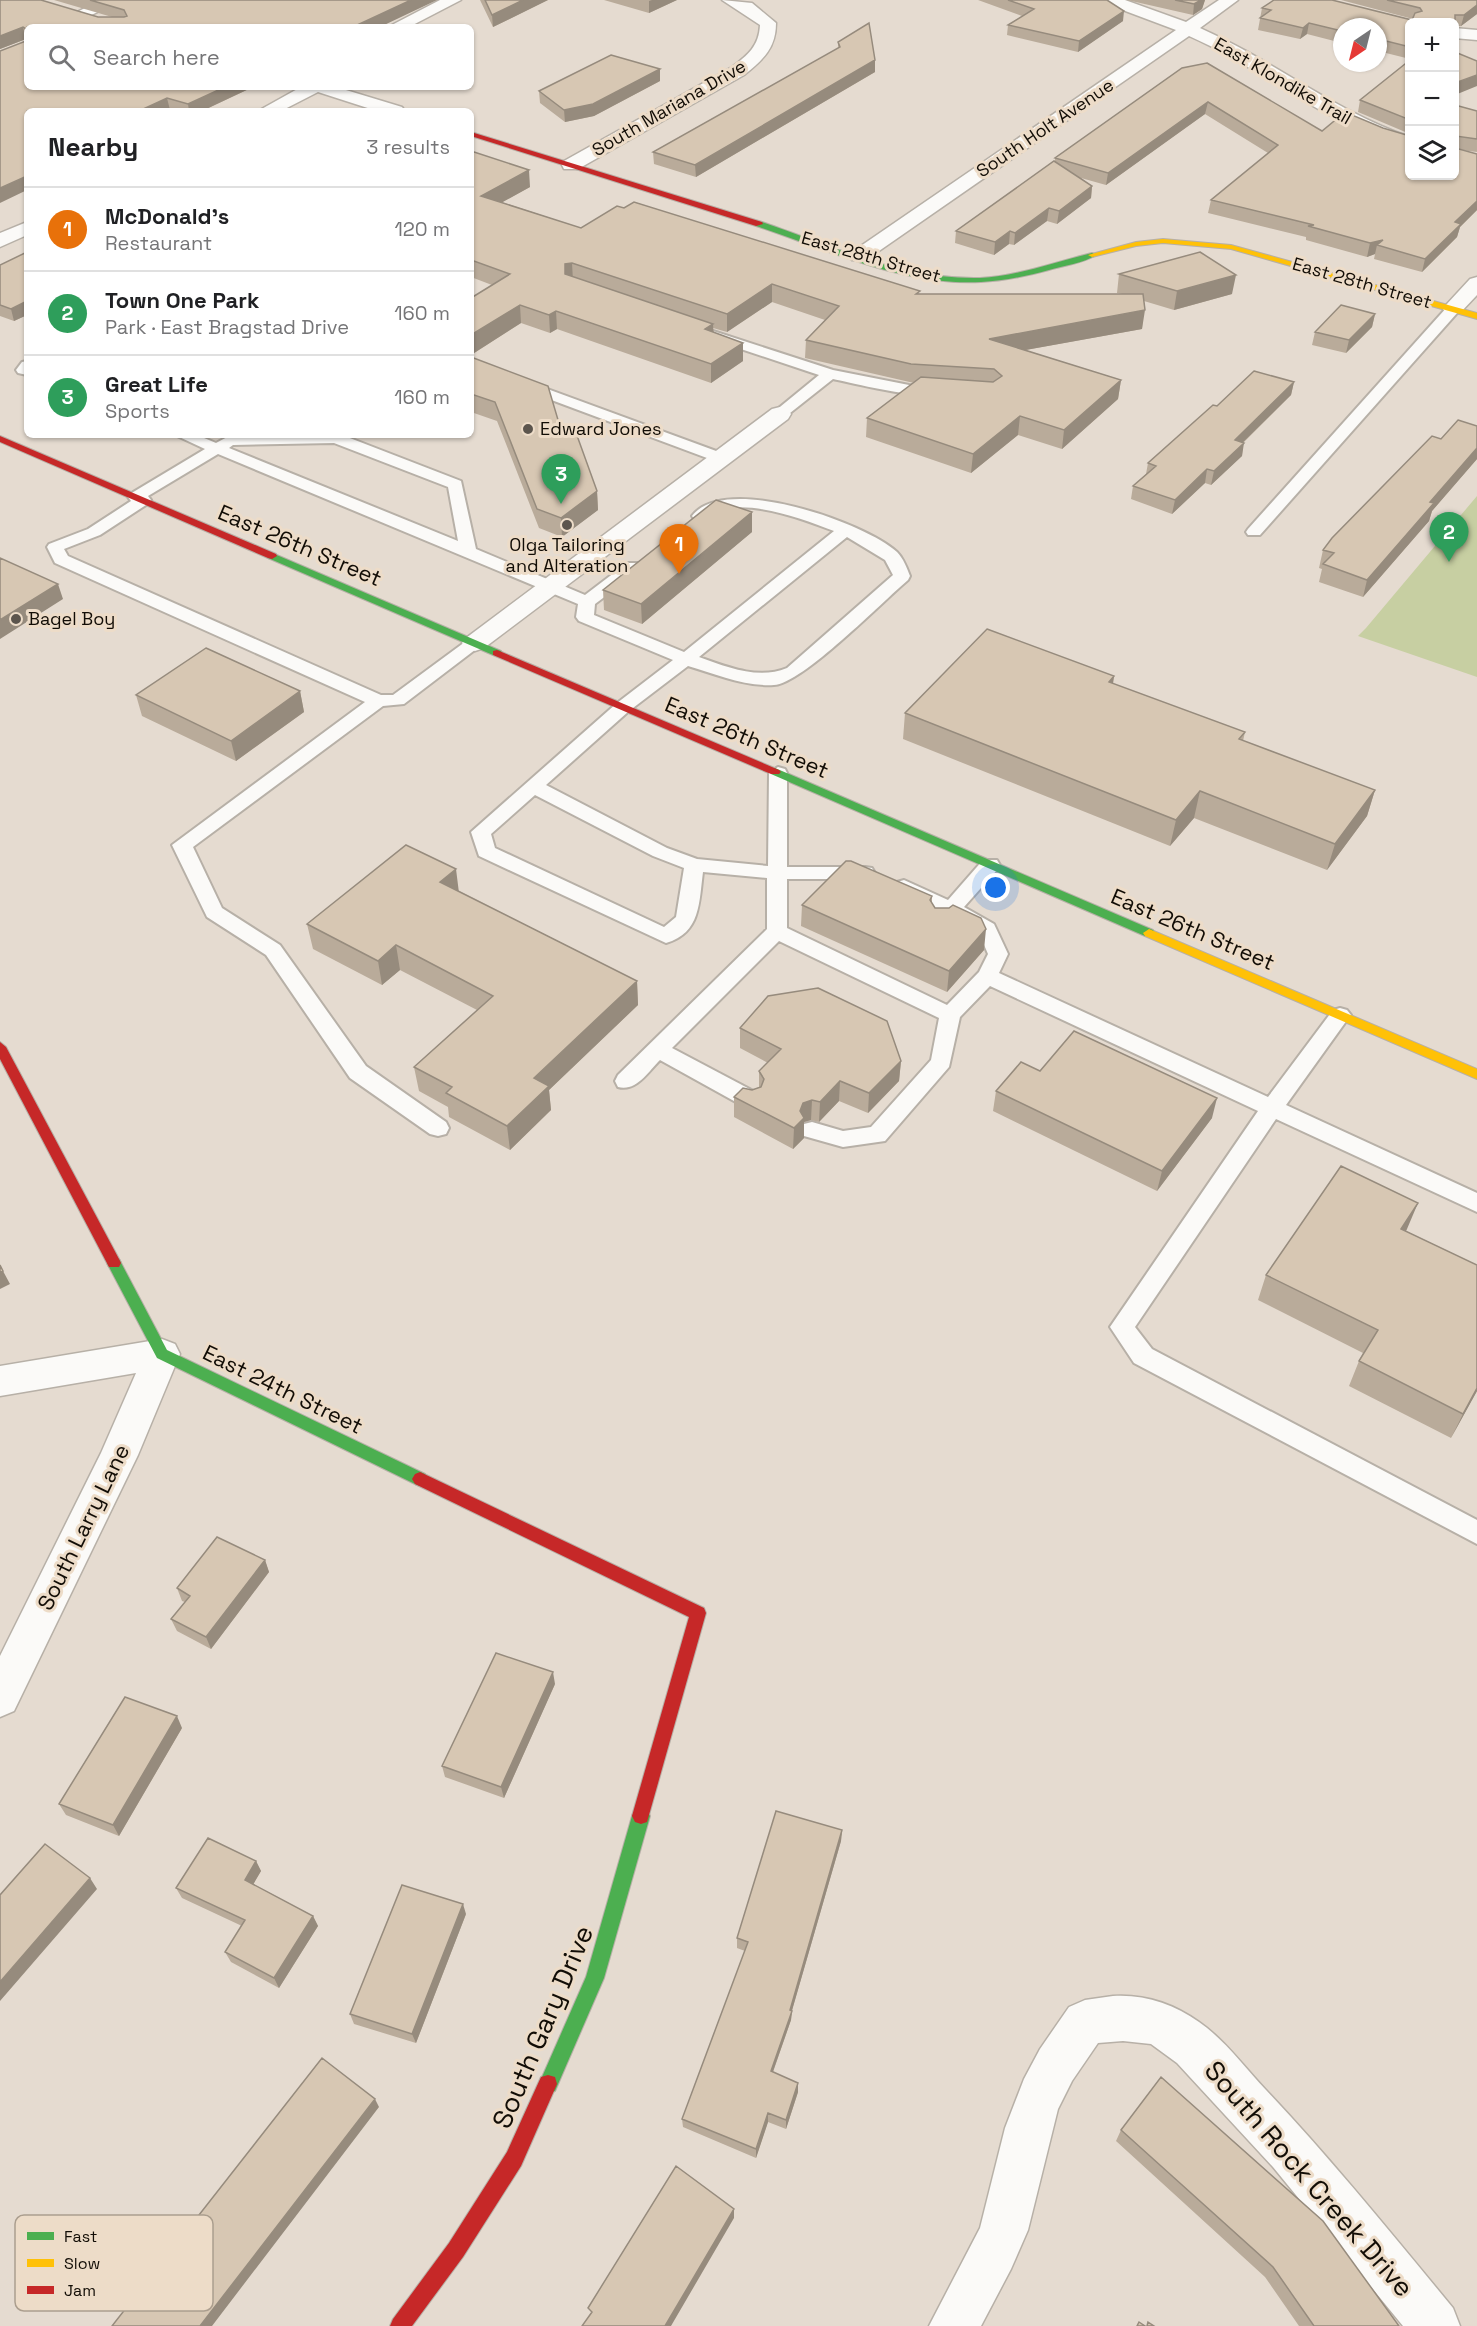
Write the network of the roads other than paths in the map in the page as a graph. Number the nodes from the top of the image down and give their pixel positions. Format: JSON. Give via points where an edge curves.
{"nodes":[{"id":1,"x":115,"y":0,"type":"edge"},
{"id":2,"x":453,"y":0,"type":"edge"},
{"id":3,"x":730,"y":0,"type":"edge"},
{"id":4,"x":1110,"y":0,"type":"edge"},
{"id":5,"x":1230,"y":0,"type":"edge"},
{"id":6,"x":59,"y":9,"type":"edge"},
{"id":7,"x":87,"y":21,"type":"edge"},
{"id":8,"x":402,"y":24,"type":"edge"},
{"id":9,"x":1191,"y":28,"type":"junction"},
{"id":10,"x":1459,"y":33,"type":"edge"},
{"id":11,"x":1477,"y":35,"type":"edge"},
{"id":12,"x":311,"y":90,"type":"edge"},
{"id":13,"x":327,"y":90,"type":"edge"},
{"id":14,"x":273,"y":108,"type":"edge"},
{"id":15,"x":386,"y":108,"type":"edge"},
{"id":16,"x":474,"y":135,"type":"edge"},
{"id":17,"x":1405,"y":141,"type":"edge"},
{"id":18,"x":571,"y":165,"type":"junction"},
{"id":19,"x":24,"y":229,"type":"edge"},
{"id":20,"x":0,"y":241,"type":"edge"},
{"id":21,"x":860,"y":256,"type":"junction"},
{"id":22,"x":1477,"y":283,"type":"edge"},
{"id":23,"x":1453,"y":309,"type":"junction"},
{"id":24,"x":1477,"y":316,"type":"edge"},
{"id":25,"x":699,"y":330,"type":"edge"},
{"id":26,"x":474,"y":366,"type":"edge"},
{"id":27,"x":830,"y":374,"type":"junction"},
{"id":28,"x":956,"y":392,"type":"edge"},
{"id":29,"x":780,"y":414,"type":"joint"},
{"id":30,"x":191,"y":438,"type":"edge"},
{"id":31,"x":230,"y":438,"type":"edge"},
{"id":32,"x":336,"y":438,"type":"edge"},
{"id":33,"x":0,"y":439,"type":"edge"},
{"id":34,"x":217,"y":448,"type":"junction"},
{"id":35,"x":722,"y":458,"type":"junction"},
{"id":36,"x":140,"y":499,"type":"junction"},
{"id":37,"x":683,"y":528,"type":"edge"},
{"id":38,"x":844,"y":531,"type":"junction"},
{"id":39,"x":1254,"y":532,"type":"dead end"},
{"id":40,"x":468,"y":552,"type":"junction"},
{"id":41,"x":648,"y":555,"type":"edge"},
{"id":42,"x":550,"y":586,"type":"junction"},
{"id":43,"x":587,"y":602,"type":"junction"},
{"id":44,"x":475,"y":643,"type":"junction"},
{"id":45,"x":686,"y":659,"type":"junction"},
{"id":46,"x":378,"y":701,"type":"junction"},
{"id":47,"x":623,"y":707,"type":"junction"},
{"id":48,"x":778,"y":773,"type":"junction"},
{"id":49,"x":532,"y":786,"type":"junction"},
{"id":50,"x":694,"y":865,"type":"junction"},
{"id":51,"x":990,"y":865,"type":"junction"},
{"id":52,"x":778,"y":873,"type":"junction"},
{"id":53,"x":946,"y":915,"type":"junction"},
{"id":54,"x":777,"y":931,"type":"junction"},
{"id":55,"x":987,"y":976,"type":"junction"},
{"id":56,"x":950,"y":1015,"type":"junction"},
{"id":57,"x":1340,"y":1015,"type":"junction"},
{"id":58,"x":0,"y":1047,"type":"edge"},
{"id":59,"x":658,"y":1050,"type":"junction"},
{"id":60,"x":1477,"y":1074,"type":"edge"},
{"id":61,"x":626,"y":1081,"type":"dead end"},
{"id":62,"x":751,"y":1100,"type":"edge"},
{"id":63,"x":1271,"y":1108,"type":"junction"},
{"id":64,"x":438,"y":1128,"type":"dead end"},
{"id":65,"x":812,"y":1130,"type":"edge"},
{"id":66,"x":1477,"y":1203,"type":"edge"},
{"id":67,"x":162,"y":1354,"type":"junction"},
{"id":68,"x":0,"y":1381,"type":"edge"},
{"id":69,"x":1477,"y":1533,"type":"edge"},
{"id":70,"x":698,"y":1613,"type":"joint"},
{"id":71,"x":0,"y":1698,"type":"edge"},
{"id":72,"x":400,"y":2326,"type":"edge"},
{"id":73,"x":954,"y":2326,"type":"edge"},
{"id":74,"x":1435,"y":2326,"type":"edge"}],
"edges":[{"from":1,"to":7,"type":"street"},
{"from":2,"to":8,"type":"street"},
{"from":3,"to":18,"type":"street","name":"South Mariana Drive","via":[[746,6],[768,23],[769,38],[761,53],[738,71]]},
{"from":4,"to":9,"type":"street","name":"East Klondike Trail"},
{"from":5,"to":9,"type":"street","name":"South Holt Avenue"},
{"from":6,"to":7,"type":"street"},
{"from":9,"to":17,"type":"street","name":"East Klondike Trail","via":[[1347,119]]},
{"from":9,"to":21,"type":"street","name":"South Holt Avenue"},
{"from":10,"to":11,"type":"street"},
{"from":12,"to":14,"type":"street"},
{"from":13,"to":15,"type":"street"},
{"from":16,"to":18,"type":"street","name":"East 28th Street"},
{"from":18,"to":21,"type":"street","name":"East 28th Street"},
{"from":19,"to":20,"type":"street"},
{"from":21,"to":23,"type":"street","name":"East 28th Street","via":[[954,279],[988,280],[1051,268],[1136,244],[1207,242]]},
{"from":22,"to":23,"type":"street"},
{"from":23,"to":24,"type":"street","name":"East 28th Street"},
{"from":23,"to":39,"type":"lane"},
{"from":25,"to":27,"type":"lane"},
{"from":26,"to":35,"type":"lane"},
{"from":27,"to":28,"type":"lane","via":[[909,389]]},
{"from":27,"to":29,"type":"lane"},
{"from":29,"to":35,"type":"street"},
{"from":30,"to":34,"type":"lane"},
{"from":31,"to":34,"type":"lane"},
{"from":32,"to":40,"type":"lane","via":[[455,484]]},
{"from":33,"to":36,"type":"street","name":"East 26th Street"},
{"from":34,"to":36,"type":"lane"},
{"from":34,"to":40,"type":"lane"},
{"from":35,"to":42,"type":"street"},
{"from":36,"to":44,"type":"street","name":"East 26th Street"},
{"from":36,"to":46,"type":"lane","via":[[94,532],[55,547],[61,559]]},
{"from":37,"to":38,"type":"lane","via":[[706,511],[728,503],[763,505]]},
{"from":38,"to":45,"type":"lane"},
{"from":38,"to":45,"type":"lane","via":[[892,557],[902,576],[793,672],[774,680],[731,674]]},
{"from":40,"to":42,"type":"lane"},
{"from":41,"to":43,"type":"lane"},
{"from":42,"to":43,"type":"lane"},
{"from":42,"to":44,"type":"street"},
{"from":43,"to":45,"type":"lane","via":[[585,617]]},
{"from":44,"to":46,"type":"lane","via":[[398,700]]},
{"from":44,"to":47,"type":"street","name":"East 26th Street"},
{"from":45,"to":47,"type":"lane"},
{"from":46,"to":64,"type":"lane","via":[[182,845],[214,912],[273,950],[358,1072]]},
{"from":47,"to":48,"type":"street","name":"East 26th Street"},
{"from":47,"to":49,"type":"lane"},
{"from":48,"to":51,"type":"street","name":"East 26th Street"},
{"from":48,"to":52,"type":"lane"},
{"from":49,"to":50,"type":"lane","via":[[660,852]]},
{"from":49,"to":50,"type":"lane","via":[[481,832],[486,852],[666,936],[686,920]]},
{"from":50,"to":52,"type":"lane"},
{"from":51,"to":53,"type":"lane"},
{"from":51,"to":57,"type":"street","name":"East 26th Street"},
{"from":52,"to":53,"type":"lane","via":[[871,873]]},
{"from":52,"to":54,"type":"lane"},
{"from":53,"to":55,"type":"lane","via":[[987,929],[998,954]]},
{"from":54,"to":56,"type":"lane","via":[[832,948],[890,976]]},
{"from":54,"to":59,"type":"lane"},
{"from":55,"to":56,"type":"lane"},
{"from":55,"to":63,"type":"lane"},
{"from":56,"to":65,"type":"lane","via":[[940,1062],[876,1135],[843,1139]]},
{"from":57,"to":60,"type":"street","name":"East 26th Street"},
{"from":57,"to":63,"type":"lane"},
{"from":58,"to":67,"type":"street"},
{"from":59,"to":61,"type":"lane"},
{"from":59,"to":62,"type":"lane"},
{"from":63,"to":66,"type":"lane"},
{"from":63,"to":69,"type":"lane","via":[[1122,1327],[1143,1356]]},
{"from":67,"to":68,"type":"street"},
{"from":67,"to":70,"type":"street","name":"East 24th Street"},
{"from":67,"to":71,"type":"street","name":"South Larry Lane","via":[[119,1455]]},
{"from":70,"to":72,"type":"street","name":"South Gary Drive","via":[[595,1978],[514,2159],[456,2250]]},
{"from":73,"to":74,"type":"street","name":"South Rock Creek Drive","via":[[999,2241],[1024,2142],[1060,2056],[1085,2023],[1119,2016],[1158,2024],[1180,2035],[1199,2052],[1289,2148]]}]}
